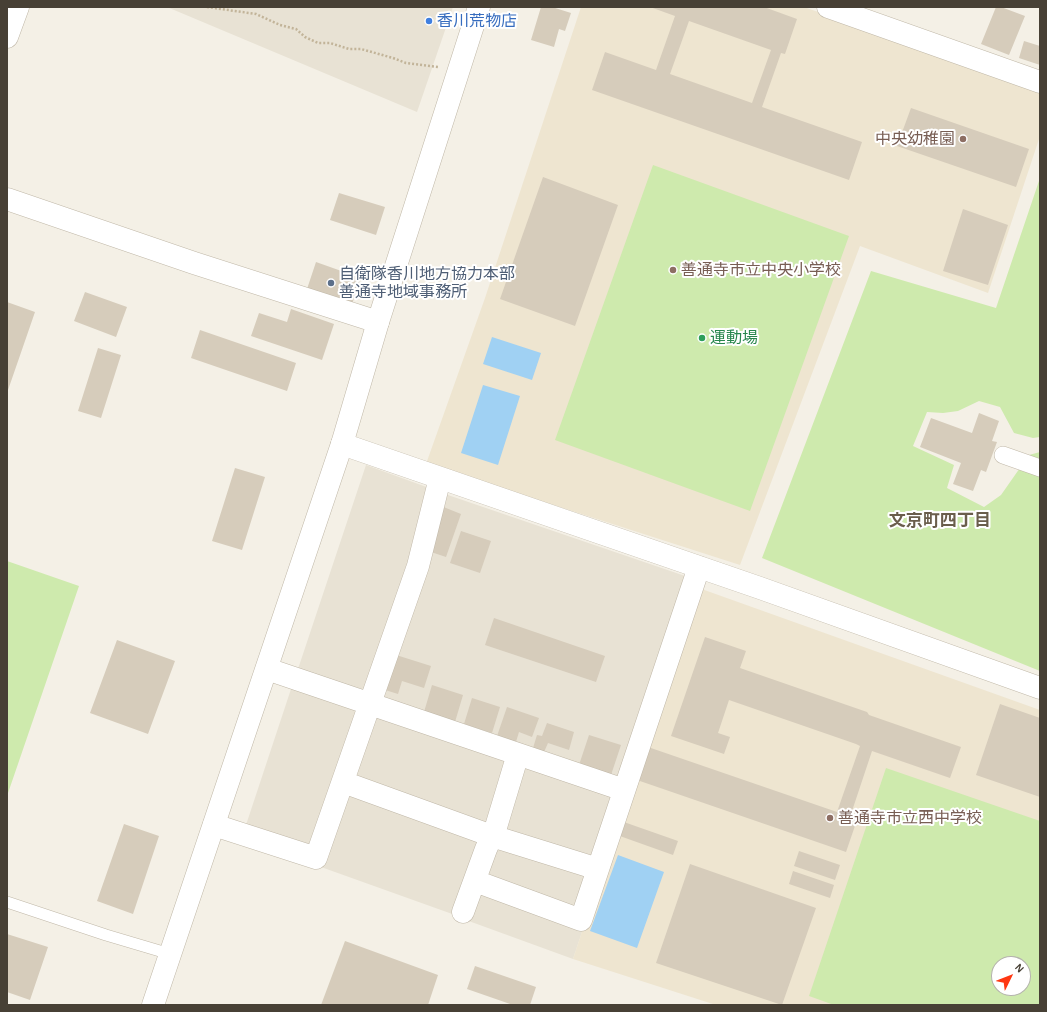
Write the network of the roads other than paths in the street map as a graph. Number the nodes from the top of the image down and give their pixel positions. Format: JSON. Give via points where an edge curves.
{"nodes":[{"id":1,"x":18,"y":7,"type":"edge"},
{"id":2,"x":479,"y":7,"type":"edge"},
{"id":3,"x":828,"y":7,"type":"edge"},
{"id":4,"x":852,"y":11,"type":"edge"},
{"id":5,"x":7,"y":37,"type":"edge"},
{"id":6,"x":1040,"y":82,"type":"edge"},
{"id":7,"x":7,"y":199,"type":"edge"},
{"id":8,"x":378,"y":322,"type":"junction"},
{"id":9,"x":342,"y":444,"type":"junction"},
{"id":10,"x":1003,"y":455,"type":"dead end"},
{"id":11,"x":1040,"y":468,"type":"edge"},
{"id":12,"x":440,"y":478,"type":"junction"},
{"id":13,"x":699,"y":567,"type":"junction"},
{"id":14,"x":267,"y":669,"type":"junction"},
{"id":15,"x":1040,"y":688,"type":"edge"},
{"id":16,"x":371,"y":704,"type":"junction"},
{"id":17,"x":518,"y":754,"type":"junction"},
{"id":18,"x":343,"y":782,"type":"junction"},
{"id":19,"x":624,"y":790,"type":"junction"},
{"id":20,"x":214,"y":825,"type":"junction"},
{"id":21,"x":492,"y":836,"type":"junction"},
{"id":22,"x":598,"y":869,"type":"junction"},
{"id":23,"x":475,"y":881,"type":"junction"},
{"id":24,"x":7,"y":902,"type":"edge"},
{"id":25,"x":464,"y":912,"type":"dead end"},
{"id":26,"x":170,"y":954,"type":"junction"},
{"id":27,"x":153,"y":1005,"type":"edge"}],
"edges":[{"from":1,"to":5,"type":"street"},
{"from":2,"to":8,"type":"street"},
{"from":3,"to":4,"type":"street"},
{"from":4,"to":6,"type":"street"},
{"from":7,"to":8,"type":"street"},
{"from":8,"to":9,"type":"street"},
{"from":9,"to":12,"type":"street"},
{"from":9,"to":14,"type":"street"},
{"from":10,"to":11,"type":"street"},
{"from":12,"to":13,"type":"street"},
{"from":12,"to":16,"type":"street","via":[[418,566]]},
{"from":13,"to":15,"type":"street"},
{"from":13,"to":19,"type":"street"},
{"from":14,"to":16,"type":"street"},
{"from":14,"to":20,"type":"street"},
{"from":16,"to":17,"type":"street"},
{"from":16,"to":18,"type":"street"},
{"from":17,"to":19,"type":"street"},
{"from":17,"to":21,"type":"street"},
{"from":18,"to":20,"type":"street","via":[[316,858]]},
{"from":18,"to":21,"type":"street"},
{"from":19,"to":22,"type":"street"},
{"from":20,"to":26,"type":"street"},
{"from":21,"to":22,"type":"street"},
{"from":21,"to":23,"type":"street"},
{"from":22,"to":23,"type":"street","via":[[581,920]]},
{"from":23,"to":25,"type":"street"},
{"from":24,"to":26,"type":"lane"},
{"from":26,"to":27,"type":"street"}]}
